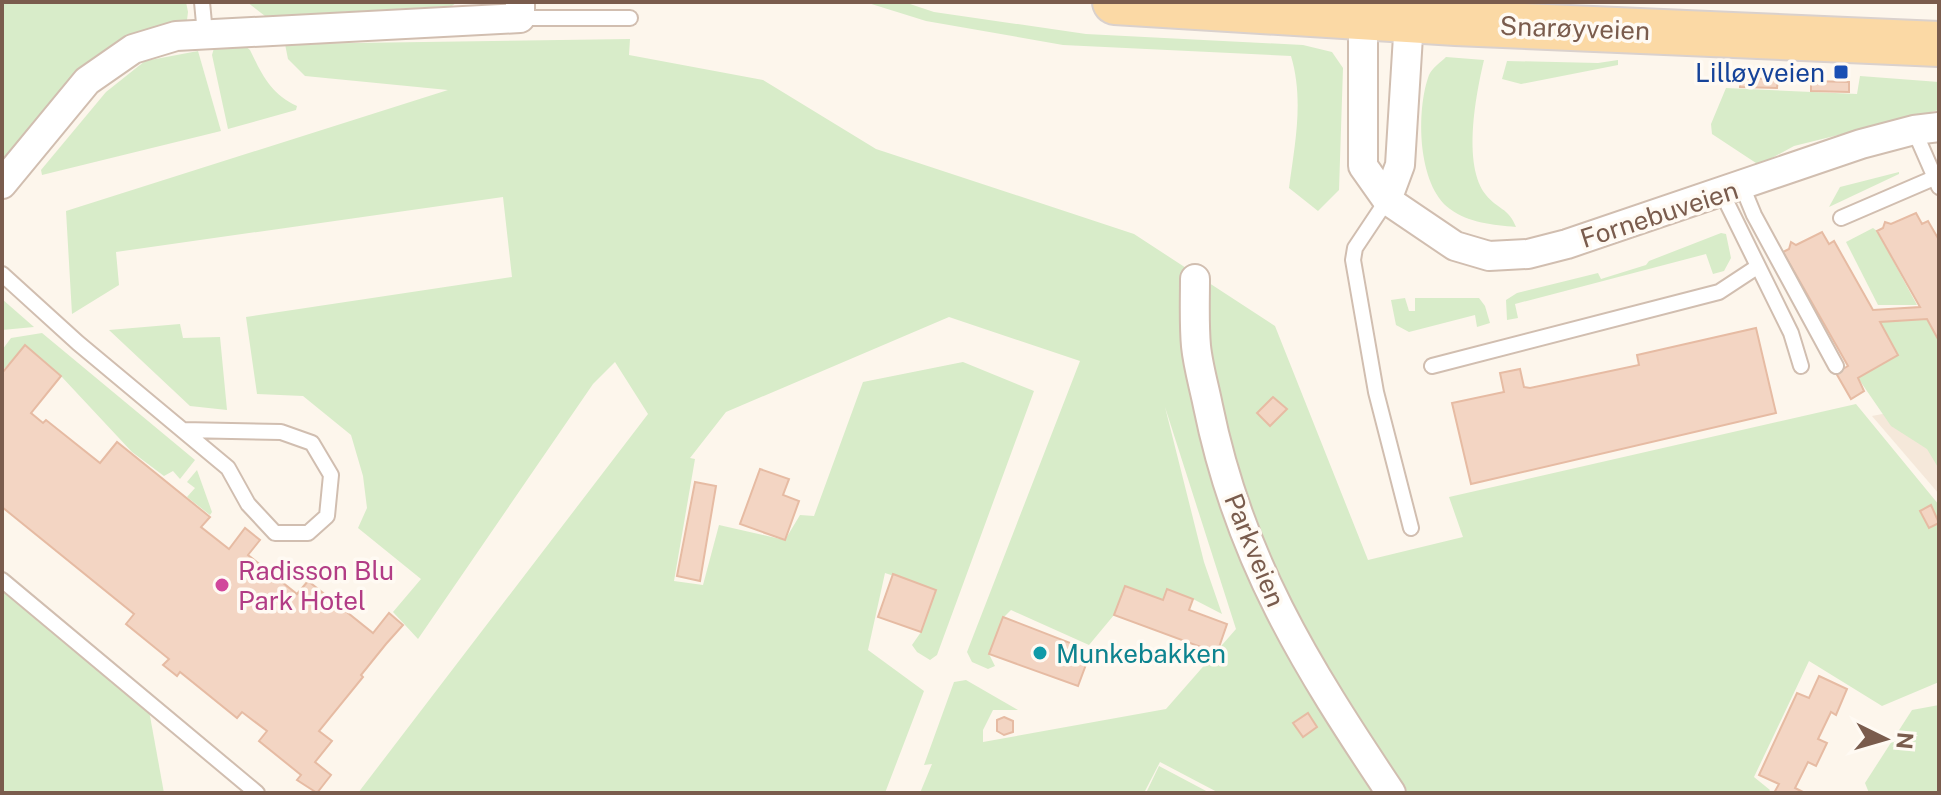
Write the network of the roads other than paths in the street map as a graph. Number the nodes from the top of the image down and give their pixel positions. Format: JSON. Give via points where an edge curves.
{"nodes":[{"id":1,"x":202,"y":2,"type":"edge"},
{"id":2,"x":1115,"y":2,"type":"edge"},
{"id":3,"x":520,"y":10,"type":"edge"},
{"id":4,"x":1363,"y":17,"type":"junction"},
{"id":5,"x":630,"y":18,"type":"dead end"},
{"id":6,"x":1409,"y":20,"type":"junction"},
{"id":7,"x":205,"y":34,"type":"junction"},
{"id":8,"x":1939,"y":44,"type":"edge"},
{"id":9,"x":1926,"y":129,"type":"edge"},
{"id":10,"x":1937,"y":183,"type":"edge"},
{"id":11,"x":2,"y":184,"type":"edge"},
{"id":12,"x":1732,"y":190,"type":"junction"},
{"id":13,"x":1387,"y":200,"type":"junction"},
{"id":14,"x":1841,"y":218,"type":"dead end"},
{"id":15,"x":1757,"y":267,"type":"junction"},
{"id":16,"x":2,"y":274,"type":"edge"},
{"id":17,"x":1195,"y":279,"type":"dead end"},
{"id":18,"x":1432,"y":366,"type":"dead end"},
{"id":19,"x":1801,"y":366,"type":"dead end"},
{"id":20,"x":1836,"y":366,"type":"dead end"},
{"id":21,"x":183,"y":430,"type":"junction"},
{"id":22,"x":1411,"y":528,"type":"dead end"},
{"id":23,"x":2,"y":580,"type":"edge"},
{"id":24,"x":257,"y":793,"type":"edge"},
{"id":25,"x":1391,"y":793,"type":"edge"}],
"edges":[{"from":1,"to":7,"type":"lane"},
{"from":2,"to":4,"type":"main road","name":"Snarøyveien"},
{"from":3,"to":5,"type":"lane"},
{"from":3,"to":7,"type":"street"},
{"from":4,"to":6,"type":"main road","name":"Snarøyveien"},
{"from":4,"to":13,"type":"street","via":[[1363,166]]},
{"from":6,"to":8,"type":"main road","name":"Snarøyveien"},
{"from":6,"to":13,"type":"street","via":[[1400,165]]},
{"from":7,"to":11,"type":"street","via":[[133,49],[87,81]]},
{"from":9,"to":10,"type":"lane"},
{"from":9,"to":12,"type":"street","name":"Fornebuveien","via":[[1861,144]]},
{"from":10,"to":14,"type":"lane"},
{"from":12,"to":13,"type":"street","name":"Fornebuveien","via":[[1567,244],[1489,256],[1455,246]]},
{"from":12,"to":15,"type":"lane"},
{"from":12,"to":20,"type":"lane","via":[[1754,215]]},
{"from":13,"to":22,"type":"lane","via":[[1355,248],[1353,260],[1376,392]]},
{"from":15,"to":18,"type":"lane","via":[[1719,292]]},
{"from":15,"to":19,"type":"lane","via":[[1791,333]]},
{"from":16,"to":21,"type":"lane"},
{"from":17,"to":25,"type":"street","name":"Parkveien","via":[[1199,362],[1217,450],[1247,543],[1286,627]]},
{"from":21,"to":21,"type":"lane","via":[[228,468],[248,504],[275,533],[308,533],[327,516],[331,475],[312,443],[281,432]]},
{"from":23,"to":24,"type":"lane"}]}
